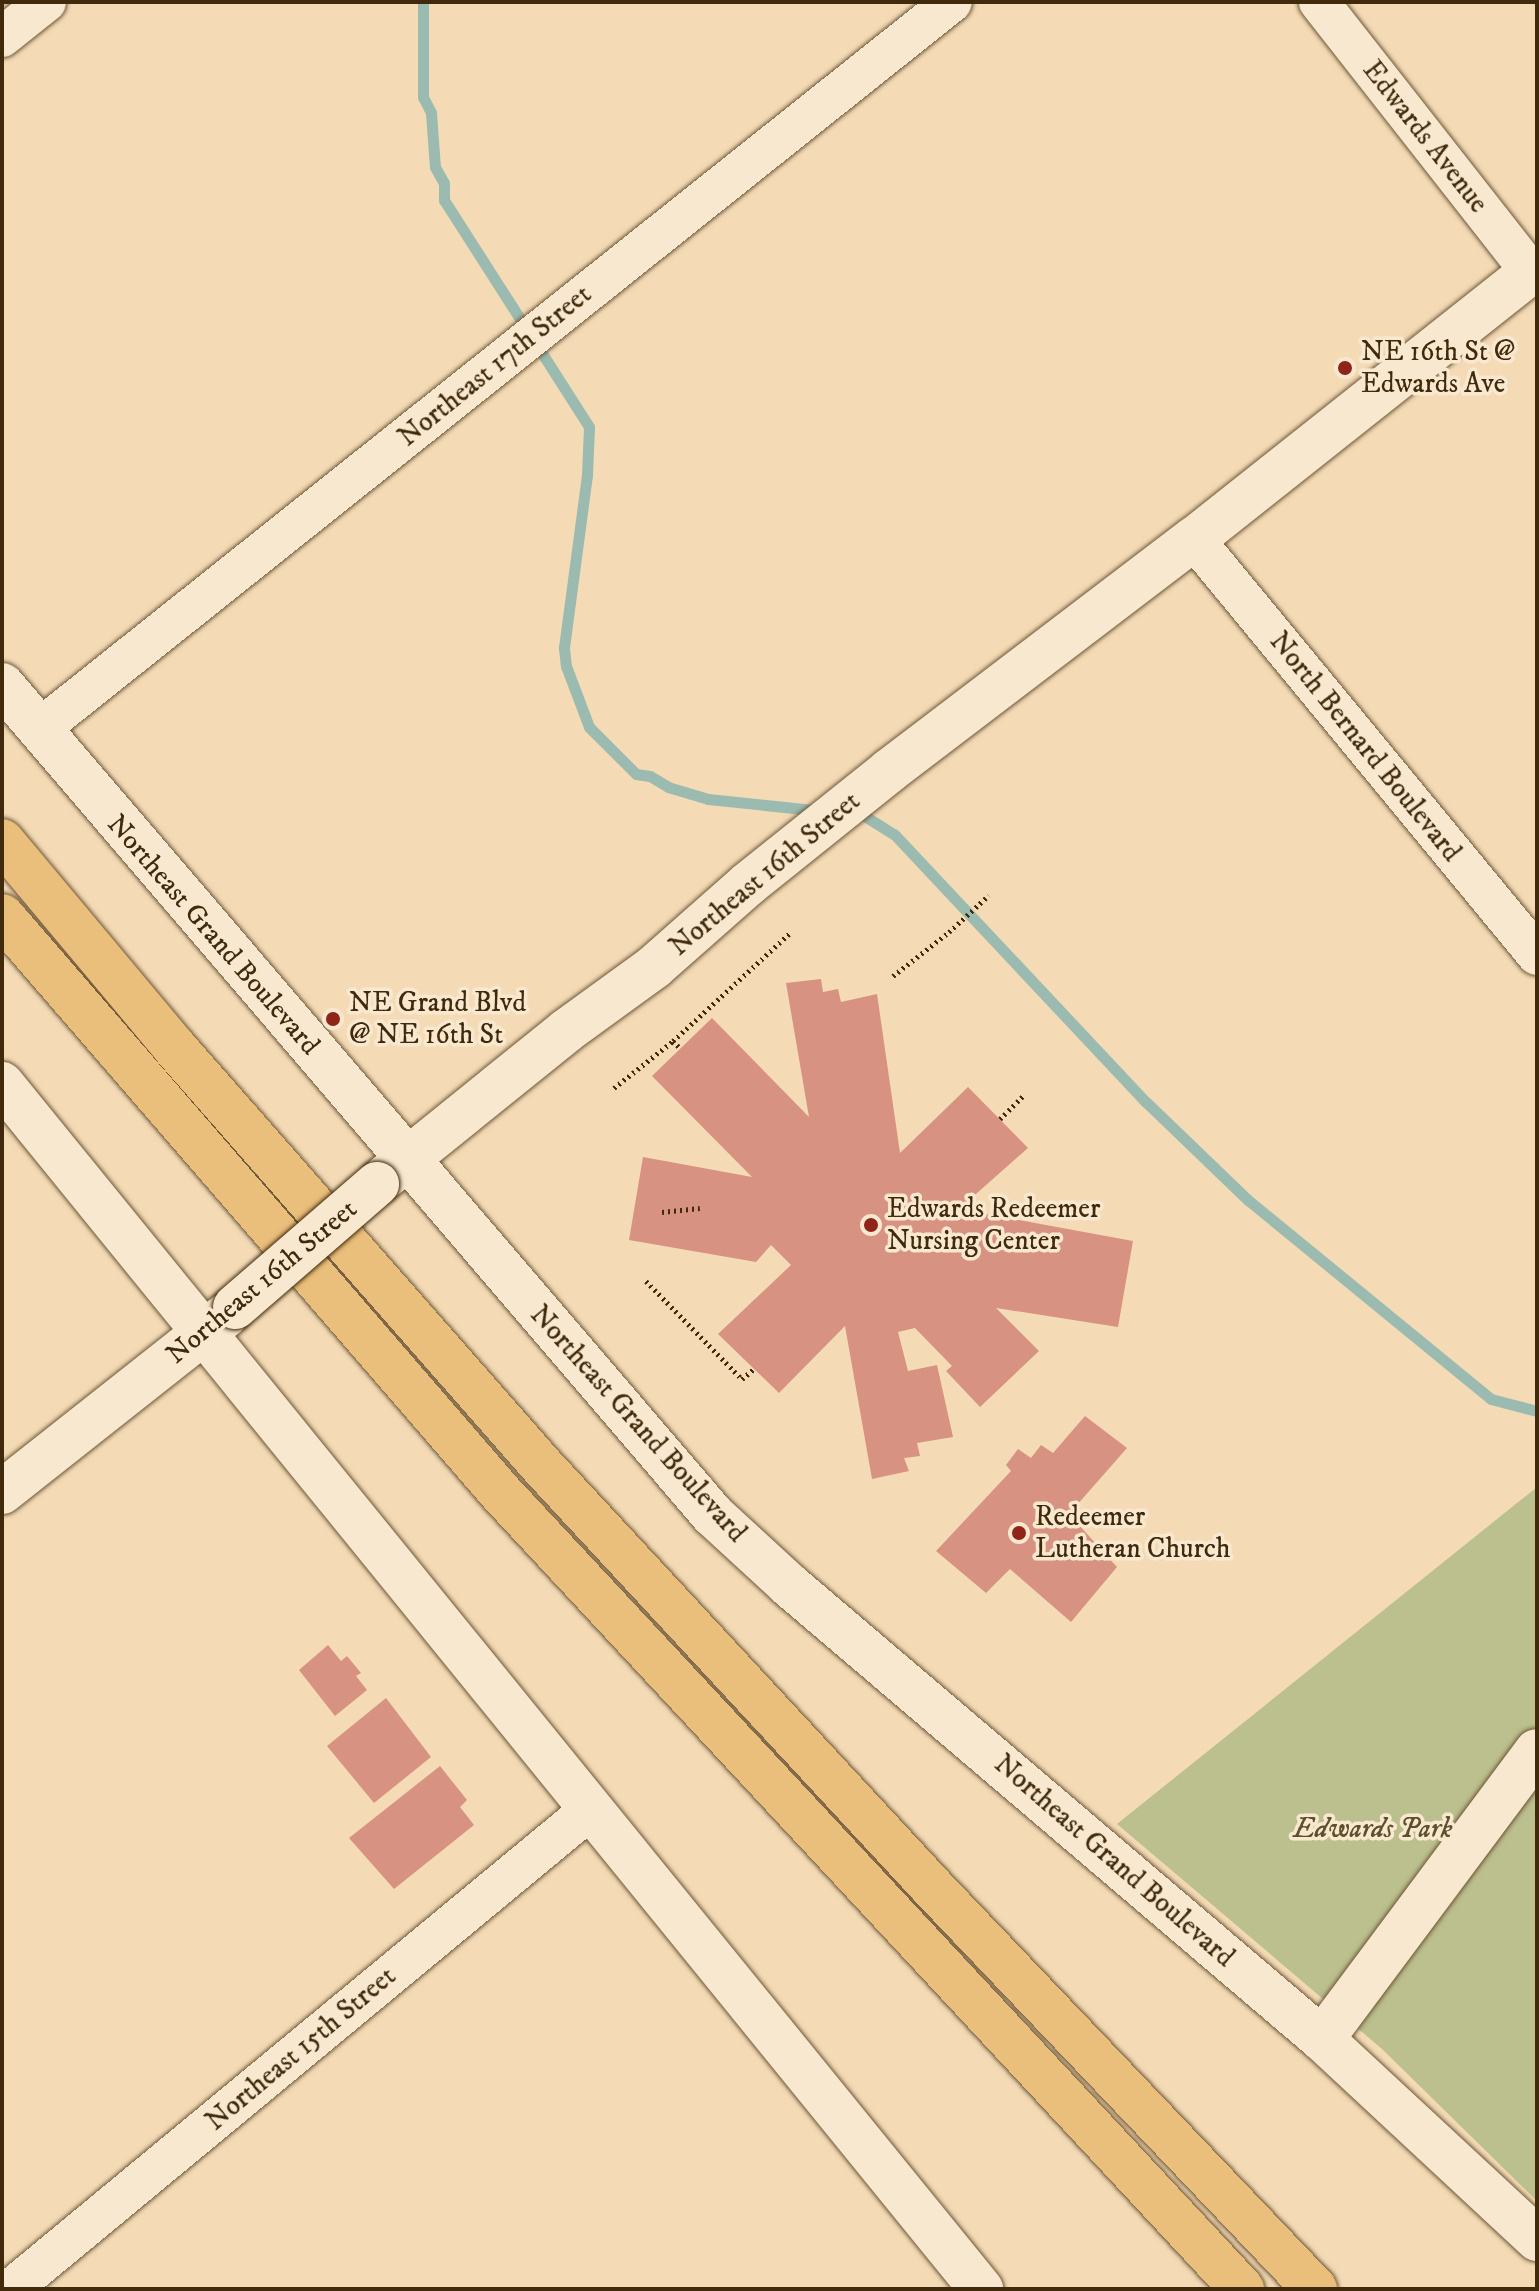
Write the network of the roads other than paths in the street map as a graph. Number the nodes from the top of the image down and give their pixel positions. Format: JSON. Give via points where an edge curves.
{"nodes":[{"id":1,"x":46,"y":2,"type":"edge"},
{"id":2,"x":952,"y":2,"type":"edge"},
{"id":3,"x":1319,"y":2,"type":"edge"},
{"id":4,"x":2,"y":37,"type":"edge"},
{"id":5,"x":1534,"y":270,"type":"edge"},
{"id":6,"x":1194,"y":539,"type":"junction"},
{"id":7,"x":2,"y":685,"type":"edge"},
{"id":8,"x":38,"y":730,"type":"junction"},
{"id":9,"x":2,"y":841,"type":"edge"},
{"id":10,"x":2,"y":916,"type":"edge"},
{"id":11,"x":1537,"y":954,"type":"edge"},
{"id":12,"x":2,"y":1084,"type":"edge"},
{"id":13,"x":392,"y":1172,"type":"junction"},
{"id":14,"x":220,"y":1320,"type":"junction"},
{"id":15,"x":2,"y":1492,"type":"edge"},
{"id":16,"x":1537,"y":1751,"type":"edge"},
{"id":17,"x":591,"y":1809,"type":"junction"},
{"id":18,"x":1322,"y":2039,"type":"junction"},
{"id":19,"x":1537,"y":2239,"type":"edge"},
{"id":20,"x":11,"y":2289,"type":"edge"},
{"id":21,"x":981,"y":2289,"type":"edge"},
{"id":22,"x":1242,"y":2289,"type":"edge"},
{"id":23,"x":1315,"y":2289,"type":"edge"}],
"edges":[{"from":1,"to":4,"type":"street"},
{"from":2,"to":8,"type":"street","name":"Northeast 17th Street"},
{"from":3,"to":5,"type":"street","name":"Edwards Avenue"},
{"from":5,"to":6,"type":"main road","name":"Northeast 16th Street"},
{"from":6,"to":11,"type":"street","name":"North Bernard Boulevard"},
{"from":6,"to":13,"type":"main road","name":"Northeast 16th Street","via":[[889,771],[654,967]]},
{"from":7,"to":8,"type":"main road","name":"Northeast Grand Boulevard"},
{"from":8,"to":13,"type":"main road","name":"Northeast Grand Boulevard"},
{"from":9,"to":23,"type":"highway","via":[[175,1048],[542,1466]]},
{"from":10,"to":22,"type":"highway","via":[[501,1493]]},
{"from":12,"to":14,"type":"main road"},
{"from":13,"to":14,"type":"main road","name":"Northeast 16th Street","bridge":true},
{"from":13,"to":18,"type":"main road","name":"Northeast Grand Boulevard","via":[[713,1515]]},
{"from":14,"to":15,"type":"main road","name":"Northeast 16th Street"},
{"from":14,"to":17,"type":"main road"},
{"from":16,"to":18,"type":"main road"},
{"from":17,"to":20,"type":"street","name":"Northeast 15th Street"},
{"from":17,"to":21,"type":"main road"},
{"from":18,"to":19,"type":"main road","name":"Northeast Grand Boulevard"}]}
